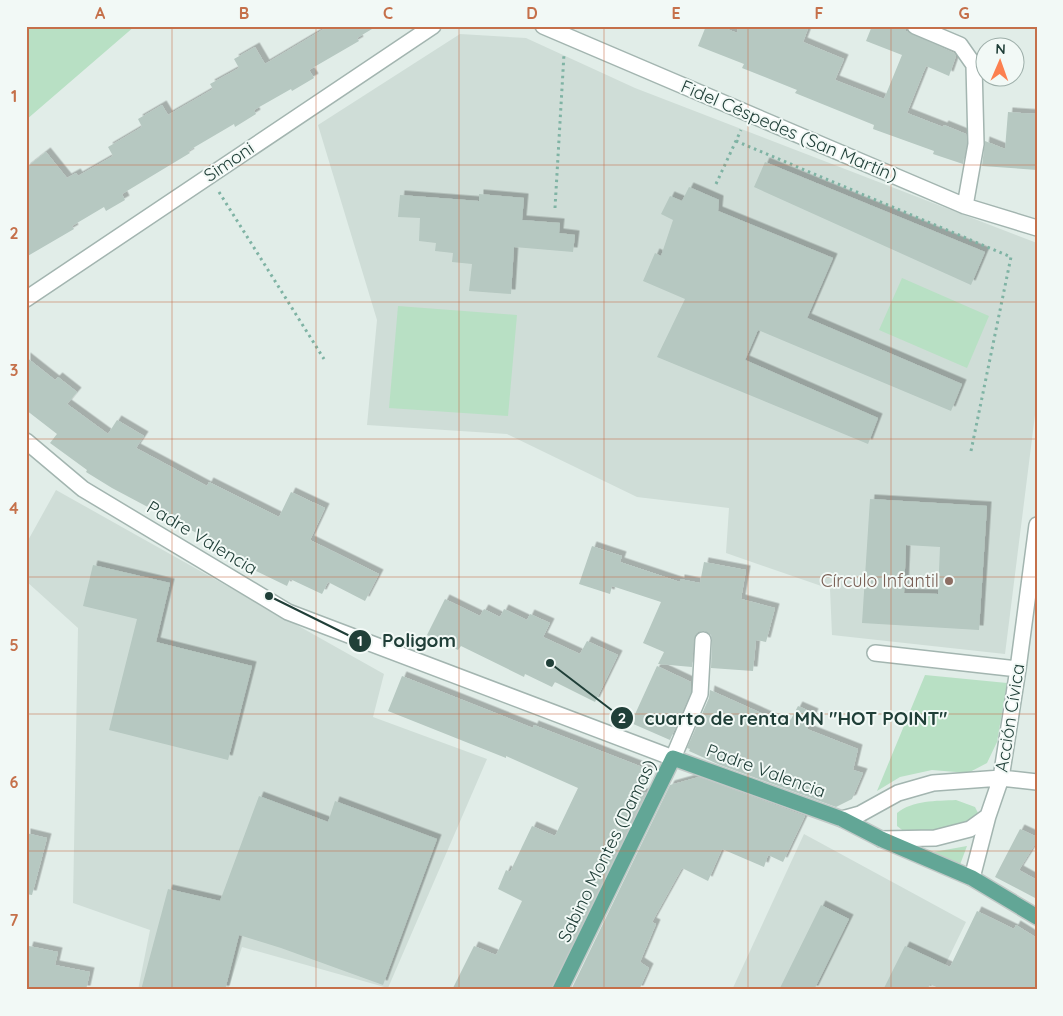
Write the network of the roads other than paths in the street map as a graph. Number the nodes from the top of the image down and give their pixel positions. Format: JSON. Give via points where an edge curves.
{"nodes":[{"id":1,"x":433,"y":26,"type":"edge"},
{"id":2,"x":543,"y":26,"type":"edge"},
{"id":3,"x":915,"y":26,"type":"edge"},
{"id":4,"x":965,"y":206,"type":"junction"},
{"id":5,"x":1037,"y":228,"type":"edge"},
{"id":6,"x":26,"y":298,"type":"edge"},
{"id":7,"x":26,"y":441,"type":"edge"},
{"id":8,"x":1037,"y":525,"type":"edge"},
{"id":9,"x":703,"y":640,"type":"dead end"},
{"id":10,"x":874,"y":653,"type":"dead end"},
{"id":11,"x":1018,"y":669,"type":"junction"},
{"id":12,"x":673,"y":758,"type":"junction"},
{"id":13,"x":1001,"y":778,"type":"junction"},
{"id":14,"x":1037,"y":782,"type":"edge"},
{"id":15,"x":988,"y":816,"type":"junction"},
{"id":16,"x":842,"y":819,"type":"junction"},
{"id":17,"x":882,"y":839,"type":"junction"},
{"id":18,"x":972,"y":878,"type":"junction"},
{"id":19,"x":1037,"y":917,"type":"edge"},
{"id":20,"x":560,"y":990,"type":"edge"}],
"edges":[{"from":1,"to":6,"type":"street","name":"Simoni"},
{"from":2,"to":4,"type":"street","name":"Fidel Céspedes (San Martín)"},
{"from":3,"to":4,"type":"street","via":[[960,45],[974,65],[976,144]]},
{"from":4,"to":5,"type":"street","name":"Fidel Céspedes (San Martín)"},
{"from":7,"to":12,"type":"street","name":"Padre Valencia","via":[[83,489],[288,612]]},
{"from":8,"to":11,"type":"street","name":"Acción Cívica"},
{"from":9,"to":12,"type":"street","name":"Sabino Montes (Damas)","via":[[700,694]]},
{"from":10,"to":11,"type":"street"},
{"from":11,"to":13,"type":"street","name":"Acción Cívica"},
{"from":12,"to":16,"type":"main road","name":"Padre Valencia"},
{"from":12,"to":20,"type":"main road","name":"Sabino Montes (Damas)"},
{"from":13,"to":14,"type":"street"},
{"from":13,"to":15,"type":"street","name":"Acción Cívica"},
{"from":13,"to":16,"type":"street","via":[[933,783],[898,793],[860,814]]},
{"from":15,"to":17,"type":"street","via":[[970,829],[935,838]]},
{"from":15,"to":18,"type":"street","name":"Acción Cívica"},
{"from":16,"to":17,"type":"main road","name":"Padre Valencia"},
{"from":17,"to":18,"type":"main road","name":"Padre Valencia"},
{"from":18,"to":19,"type":"main road","name":"Padre Valencia"}]}
